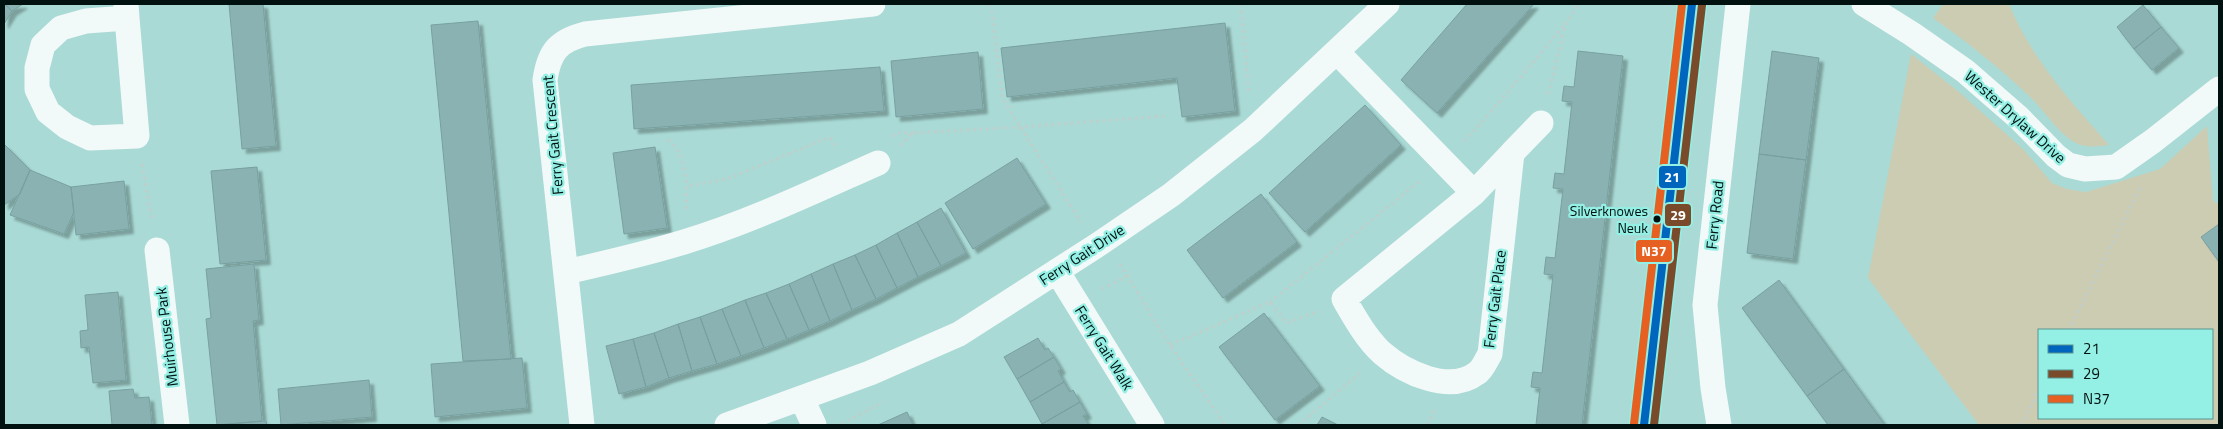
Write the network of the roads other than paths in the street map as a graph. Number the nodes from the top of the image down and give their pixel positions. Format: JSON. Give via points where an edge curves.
{"nodes":[{"id":1,"x":873,"y":4,"type":"edge"},
{"id":2,"x":1386,"y":4,"type":"edge"},
{"id":3,"x":1692,"y":4,"type":"edge"},
{"id":4,"x":1738,"y":4,"type":"edge"},
{"id":5,"x":1864,"y":4,"type":"edge"},
{"id":6,"x":127,"y":11,"type":"edge"},
{"id":7,"x":1337,"y":52,"type":"junction"},
{"id":8,"x":2219,"y":89,"type":"edge"},
{"id":9,"x":1541,"y":123,"type":"road end"},
{"id":10,"x":881,"y":152,"type":"road end"},
{"id":11,"x":1512,"y":154,"type":"junction"},
{"id":12,"x":1474,"y":193,"type":"junction"},
{"id":13,"x":157,"y":250,"type":"road end"},
{"id":14,"x":1057,"y":271,"type":"junction"},
{"id":15,"x":566,"y":272,"type":"junction"},
{"id":16,"x":802,"y":399,"type":"junction"},
{"id":17,"x":177,"y":425,"type":"edge"},
{"id":18,"x":582,"y":425,"type":"edge"},
{"id":19,"x":727,"y":425,"type":"edge"},
{"id":20,"x":814,"y":425,"type":"edge"},
{"id":21,"x":1152,"y":425,"type":"edge"},
{"id":22,"x":1644,"y":425,"type":"edge"},
{"id":23,"x":1719,"y":425,"type":"edge"}],
"edges":[{"from":1,"to":15,"type":"street","name":"Ferry Gait Crescent","via":[[585,34],[554,49],[545,80]]},
{"from":2,"to":7,"type":"street","name":"Ferry Gait Drive"},
{"from":3,"to":22,"type":"main road"},
{"from":4,"to":23,"type":"street","name":"Ferry Road","via":[[1705,305],[1712,388]]},
{"from":5,"to":8,"type":"street","name":"Wester Drylaw Drive","via":[[1965,71],[2068,165],[2085,169],[2116,166]]},
{"from":6,"to":6,"type":"street","via":[[61,28],[43,45],[37,68],[37,89],[48,112],[90,138],[136,136]]},
{"from":7,"to":12,"type":"street"},
{"from":7,"to":14,"type":"street","name":"Ferry Gait Drive","via":[[1253,130],[1171,195]]},
{"from":9,"to":11,"type":"street"},
{"from":10,"to":15,"type":"street","via":[[799,197],[686,242]]},
{"from":11,"to":12,"type":"street"},
{"from":11,"to":12,"type":"street","name":"Ferry Gait Place","via":[[1490,354],[1479,372],[1462,382],[1444,383],[1424,377],[1383,354],[1344,299]]},
{"from":13,"to":17,"type":"street","name":"Muirhouse Park"},
{"from":14,"to":16,"type":"street","name":"Ferry Gait Drive","via":[[959,334]]},
{"from":14,"to":21,"type":"street","name":"Ferry Gait Walk"},
{"from":15,"to":18,"type":"street","name":"Ferry Gait Crescent"},
{"from":16,"to":19,"type":"street","name":"Ferry Gait Drive"},
{"from":16,"to":20,"type":"street"}]}
